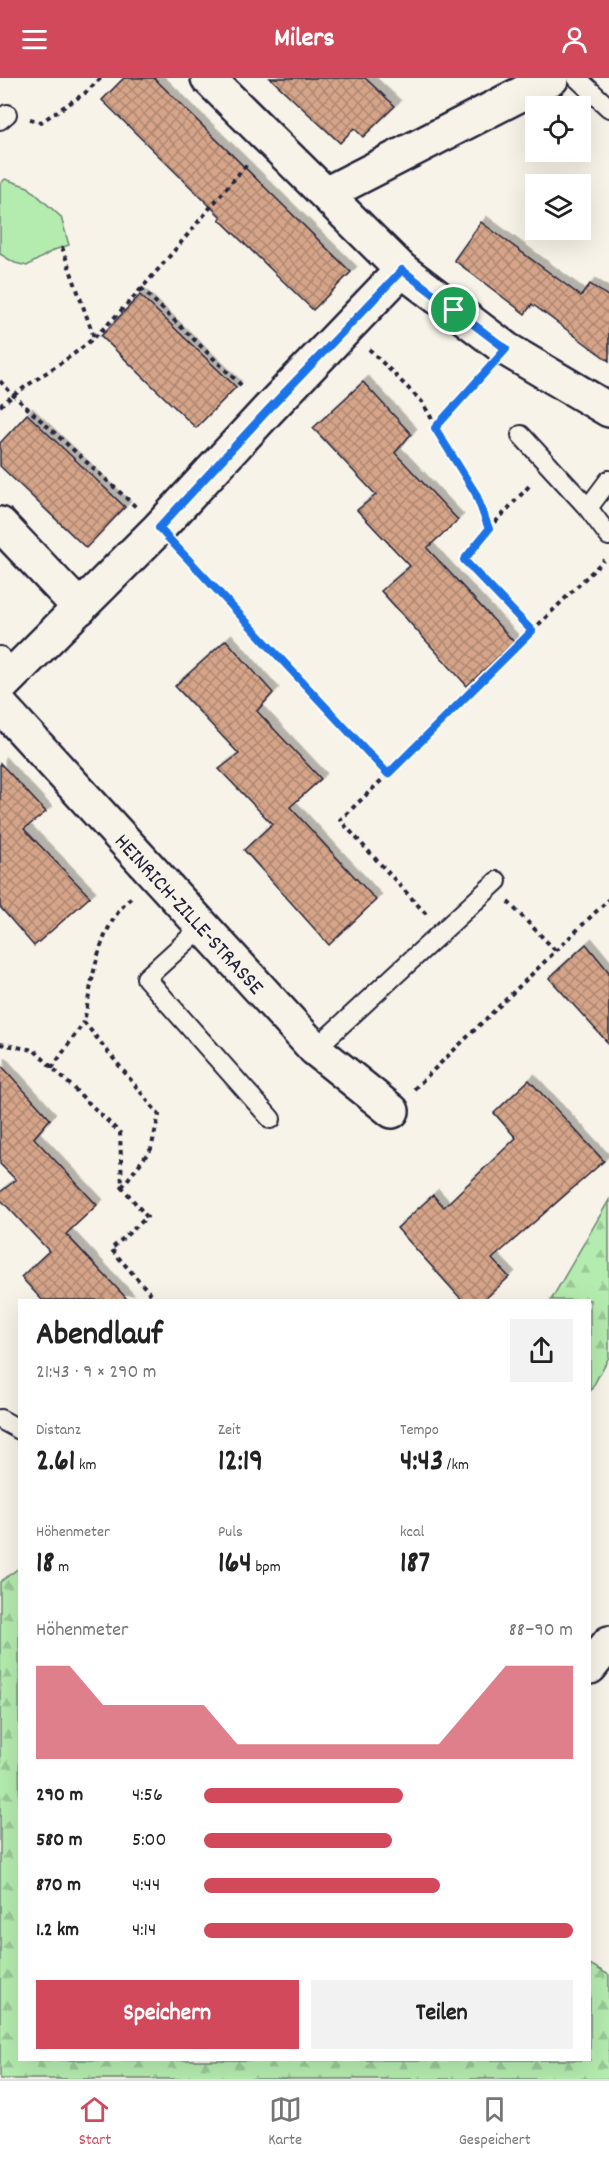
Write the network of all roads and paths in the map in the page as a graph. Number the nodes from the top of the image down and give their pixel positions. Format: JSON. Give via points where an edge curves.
{"nodes":[{"id":1,"x":101,"y":78,"type":"edge"},
{"id":2,"x":208,"y":78,"type":"edge"},
{"id":3,"x":552,"y":78,"type":"edge"},
{"id":4,"x":577,"y":78,"type":"edge"},
{"id":5,"x":609,"y":108,"type":"edge"},
{"id":6,"x":4,"y":117,"type":"edge"},
{"id":7,"x":256,"y":154,"type":"dead end"},
{"id":8,"x":326,"y":194,"type":"junction"},
{"id":9,"x":62,"y":247,"type":"dead end"},
{"id":10,"x":402,"y":270,"type":"junction"},
{"id":11,"x":141,"y":288,"type":"junction"},
{"id":12,"x":347,"y":327,"type":"junction"},
{"id":13,"x":94,"y":337,"type":"junction"},
{"id":14,"x":506,"y":349,"type":"junction"},
{"id":15,"x":0,"y":381,"type":"edge"},
{"id":16,"x":13,"y":395,"type":"junction"},
{"id":17,"x":0,"y":406,"type":"edge"},
{"id":18,"x":609,"y":410,"type":"edge"},
{"id":19,"x":267,"y":411,"type":"junction"},
{"id":20,"x":435,"y":428,"type":"junction"},
{"id":21,"x":520,"y":435,"type":"dead end"},
{"id":22,"x":549,"y":465,"type":"junction"},
{"id":23,"x":609,"y":480,"type":"edge"},
{"id":24,"x":588,"y":508,"type":"junction"},
{"id":25,"x":0,"y":524,"type":"edge"},
{"id":26,"x":159,"y":528,"type":"junction"},
{"id":27,"x":489,"y":529,"type":"junction"},
{"id":28,"x":609,"y":536,"type":"edge"},
{"id":29,"x":609,"y":554,"type":"edge"},
{"id":30,"x":80,"y":608,"type":"junction"},
{"id":31,"x":532,"y":631,"type":"junction"},
{"id":32,"x":5,"y":672,"type":"edge"},
{"id":33,"x":0,"y":705,"type":"edge"},
{"id":34,"x":388,"y":774,"type":"junction"},
{"id":35,"x":156,"y":876,"type":"junction"},
{"id":36,"x":494,"y":883,"type":"joint"},
{"id":37,"x":609,"y":899,"type":"edge"},
{"id":38,"x":203,"y":926,"type":"junction"},
{"id":39,"x":442,"y":932,"type":"junction"},
{"id":40,"x":556,"y":951,"type":"junction"},
{"id":41,"x":84,"y":1022,"type":"junction"},
{"id":42,"x":0,"y":1044,"type":"edge"},
{"id":43,"x":315,"y":1049,"type":"junction"},
{"id":44,"x":52,"y":1068,"type":"junction"},
{"id":45,"x":392,"y":1111,"type":"joint"},
{"id":46,"x":271,"y":1119,"type":"dead end"},
{"id":47,"x":122,"y":1187,"type":"junction"},
{"id":48,"x":155,"y":1299,"type":"edge"},
{"id":49,"x":0,"y":1419,"type":"edge"},
{"id":50,"x":18,"y":1429,"type":"edge"},
{"id":51,"x":609,"y":1643,"type":"edge"},
{"id":52,"x":591,"y":1666,"type":"edge"}],
"edges":[{"from":1,"to":6,"type":"path","via":[[41,122]]},
{"from":2,"to":8,"type":"street"},
{"from":3,"to":8,"type":"street"},
{"from":4,"to":5,"type":"lane"},
{"from":7,"to":11,"type":"path"},
{"from":8,"to":10,"type":"street"},
{"from":9,"to":13,"type":"path"},
{"from":10,"to":12,"type":"street"},
{"from":10,"to":14,"type":"street"},
{"from":11,"to":13,"type":"path"},
{"from":11,"to":19,"type":"path"},
{"from":12,"to":19,"type":"street"},
{"from":12,"to":20,"type":"path","via":[[422,402]]},
{"from":13,"to":16,"type":"path","via":[[65,362]]},
{"from":14,"to":18,"type":"street"},
{"from":14,"to":20,"type":"path"},
{"from":15,"to":16,"type":"path"},
{"from":16,"to":17,"type":"path"},
{"from":16,"to":26,"type":"path"},
{"from":19,"to":26,"type":"street"},
{"from":20,"to":27,"type":"path","via":[[476,494]]},
{"from":21,"to":22,"type":"lane"},
{"from":22,"to":24,"type":"lane"},
{"from":22,"to":27,"type":"path"},
{"from":23,"to":24,"type":"lane"},
{"from":24,"to":28,"type":"lane"},
{"from":25,"to":30,"type":"street"},
{"from":26,"to":30,"type":"street"},
{"from":26,"to":34,"type":"path"},
{"from":27,"to":31,"type":"path","via":[[464,560]]},
{"from":29,"to":31,"type":"path"},
{"from":30,"to":32,"type":"street"},
{"from":31,"to":34,"type":"path"},
{"from":33,"to":35,"type":"street","name":"HEINRICH-ZILLE-STRASSE"},
{"from":34,"to":39,"type":"path","via":[[340,820]]},
{"from":35,"to":38,"type":"street","name":"HEINRICH-ZILLE-STRASSE"},
{"from":35,"to":41,"type":"path","via":[[122,905],[101,943]]},
{"from":36,"to":39,"type":"lane"},
{"from":36,"to":40,"type":"path"},
{"from":37,"to":40,"type":"path"},
{"from":38,"to":43,"type":"street","name":"HEINRICH-ZILLE-STRASSE"},
{"from":38,"to":46,"type":"lane","via":[[146,978]]},
{"from":39,"to":43,"type":"lane"},
{"from":40,"to":45,"type":"path"},
{"from":41,"to":44,"type":"path"},
{"from":41,"to":47,"type":"path","via":[[159,1115],[151,1149]]},
{"from":42,"to":44,"type":"path","via":[[34,1050]]},
{"from":43,"to":45,"type":"street","name":"HEINRICH-ZILLE-STRASSE"},
{"from":44,"to":47,"type":"path","via":[[120,1133]]},
{"from":47,"to":48,"type":"path","via":[[147,1217],[111,1249]]},
{"from":49,"to":50,"type":"lane"},
{"from":51,"to":52,"type":"street"}]}
